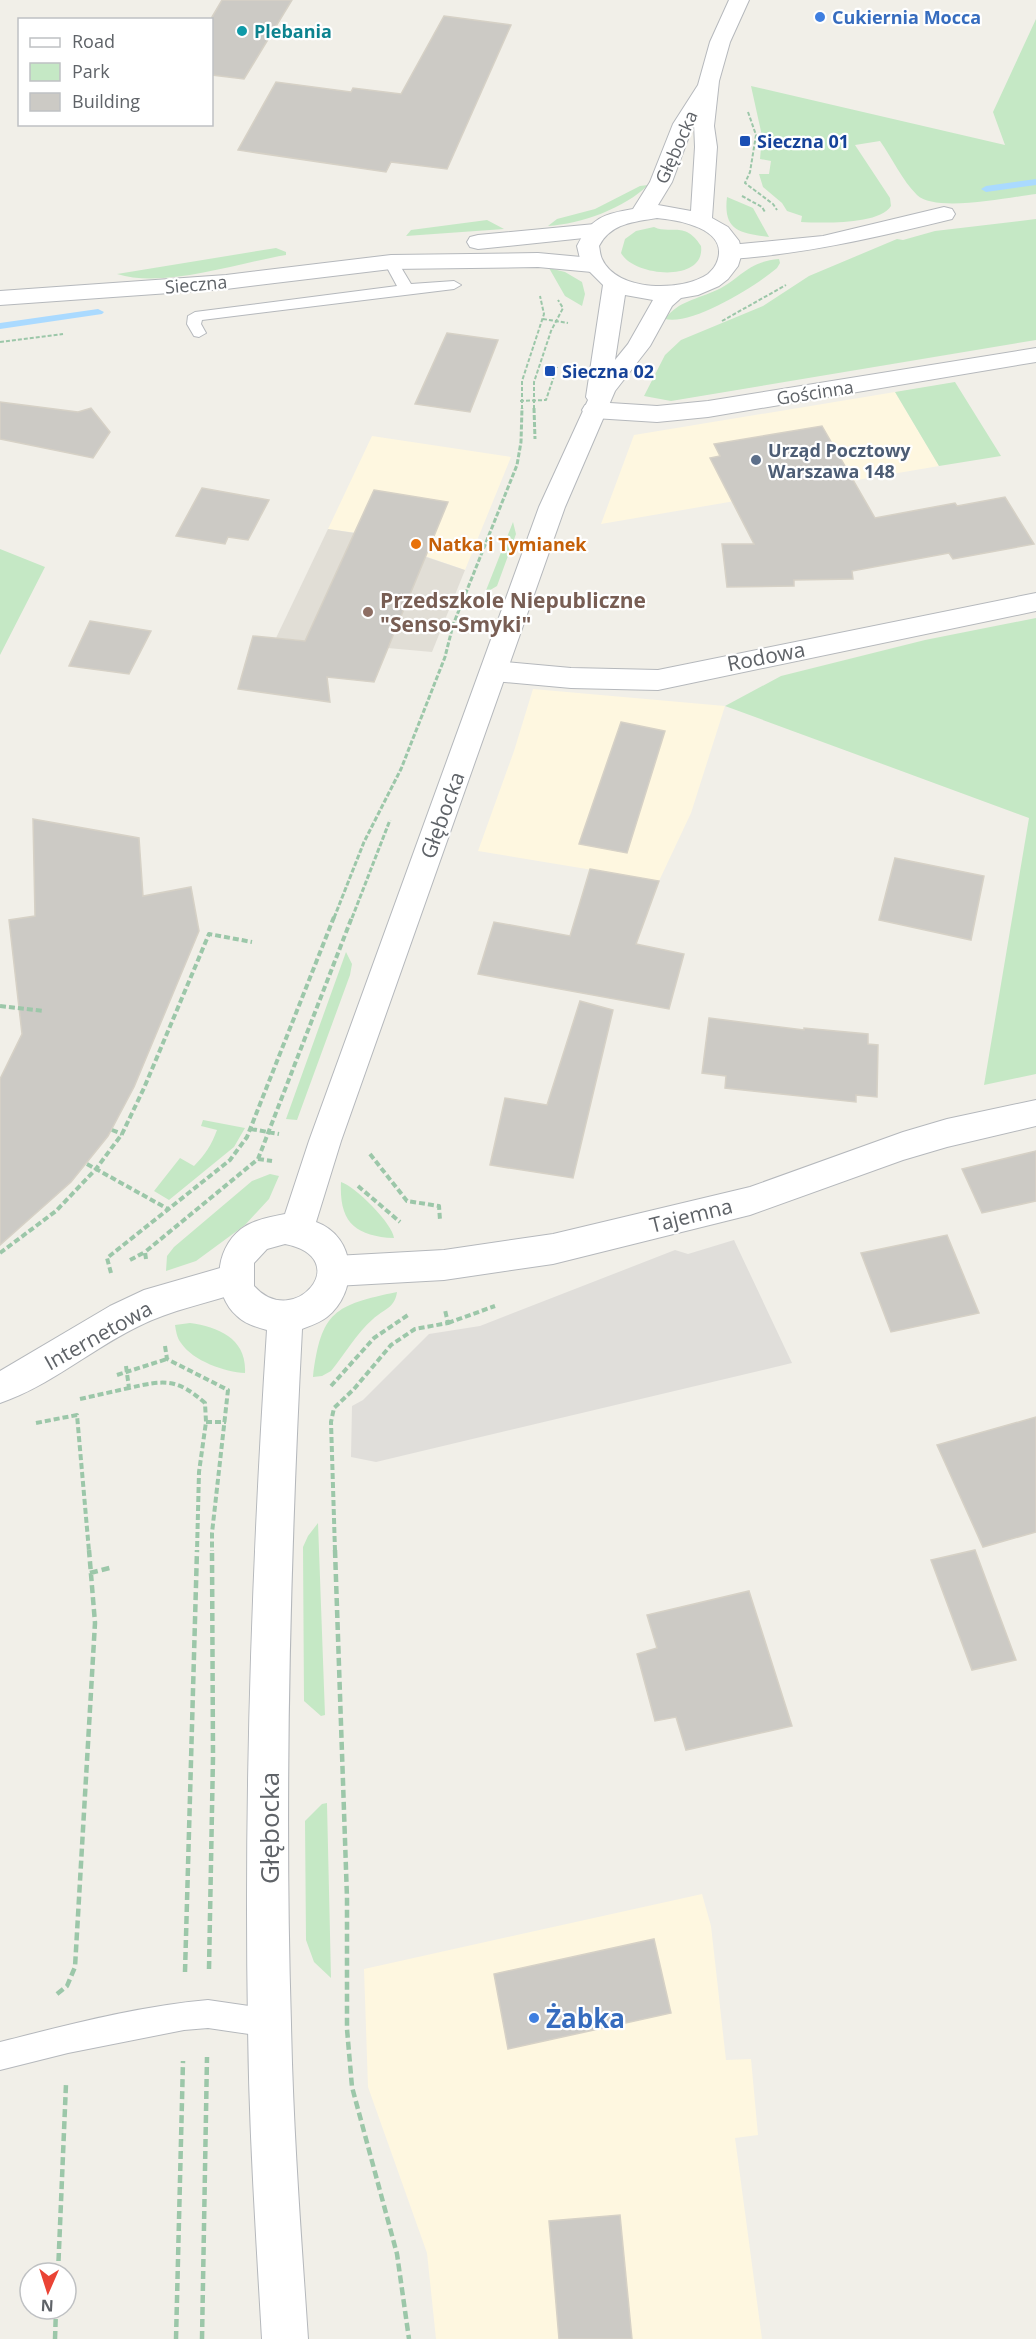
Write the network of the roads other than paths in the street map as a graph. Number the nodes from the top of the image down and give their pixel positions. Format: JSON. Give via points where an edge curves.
{"nodes":[{"id":1,"x":739,"y":0,"type":"edge"},
{"id":2,"x":709,"y":81,"type":"junction"},
{"id":3,"x":642,"y":212,"type":"junction"},
{"id":4,"x":944,"y":214,"type":"dead end"},
{"id":5,"x":701,"y":220,"type":"junction"},
{"id":6,"x":595,"y":231,"type":"junction"},
{"id":7,"x":730,"y":252,"type":"junction"},
{"id":8,"x":391,"y":262,"type":"junction"},
{"id":9,"x":592,"y":265,"type":"junction"},
{"id":10,"x":614,"y":284,"type":"junction"},
{"id":11,"x":454,"y":285,"type":"dead end"},
{"id":12,"x":405,"y":290,"type":"junction"},
{"id":13,"x":673,"y":293,"type":"junction"},
{"id":14,"x":0,"y":298,"type":"edge"},
{"id":15,"x":199,"y":333,"type":"dead end"},
{"id":16,"x":1036,"y":355,"type":"edge"},
{"id":17,"x":595,"y":407,"type":"junction"},
{"id":18,"x":1036,"y":602,"type":"edge"},
{"id":19,"x":494,"y":671,"type":"junction"},
{"id":20,"x":1036,"y":1113,"type":"edge"},
{"id":21,"x":297,"y":1229,"type":"junction"},
{"id":22,"x":335,"y":1272,"type":"junction"},
{"id":23,"x":234,"y":1279,"type":"junction"},
{"id":24,"x":285,"y":1317,"type":"junction"},
{"id":25,"x":0,"y":1387,"type":"edge"},
{"id":26,"x":269,"y":2023,"type":"junction"},
{"id":27,"x":0,"y":2055,"type":"edge"},
{"id":28,"x":285,"y":2339,"type":"edge"}],
"edges":[{"from":1,"to":2,"type":"street","name":"Głębocka","via":[[720,42]]},
{"from":2,"to":3,"type":"street","name":"Głębocka","via":[[683,124],[661,182]]},
{"from":2,"to":5,"type":"street","name":"Głębocka"},
{"from":3,"to":5,"type":"street","name":"Głębocka","via":[[672,212]]},
{"from":3,"to":6,"type":"street","name":"Głębocka","via":[[610,221]]},
{"from":4,"to":7,"type":"street","via":[[800,246]]},
{"from":5,"to":7,"type":"street","name":"Głębocka","via":[[724,236]]},
{"from":6,"to":8,"type":"street","name":"Sieczna","via":[[474,242]]},
{"from":6,"to":9,"type":"street","via":[[587,248]]},
{"from":7,"to":13,"type":"street","via":[[727,266],[716,279]]},
{"from":8,"to":9,"type":"street","name":"Sieczna","via":[[538,260]]},
{"from":8,"to":12,"type":"lane"},
{"from":8,"to":14,"type":"street","name":"Sieczna","via":[[226,282]]},
{"from":9,"to":10,"type":"street"},
{"from":10,"to":13,"type":"street","via":[[642,292]]},
{"from":10,"to":17,"type":"street","name":"Głębocka"},
{"from":11,"to":12,"type":"lane"},
{"from":12,"to":15,"type":"lane","via":[[195,316]]},
{"from":13,"to":17,"type":"street","name":"Głębocka","via":[[663,302]]},
{"from":16,"to":17,"type":"street","name":"Gościnna","via":[[699,410],[657,414]]},
{"from":17,"to":19,"type":"street","name":"Głębocka","via":[[552,507]]},
{"from":18,"to":19,"type":"street","name":"Rodowa","via":[[658,680]]},
{"from":19,"to":21,"type":"street","name":"Głębocka"},
{"from":20,"to":22,"type":"street","name":"Tajemna","via":[[870,1156],[750,1201],[553,1249],[444,1265]]},
{"from":21,"to":22,"type":"street","via":[[325,1244],[333,1257]]},
{"from":21,"to":23,"type":"street","via":[[273,1231],[252,1241],[238,1258]]},
{"from":22,"to":24,"type":"street","via":[[333,1284],[314,1307]]},
{"from":23,"to":24,"type":"street","via":[[250,1307]]},
{"from":23,"to":25,"type":"street","name":"Internetowa","via":[[156,1301]]},
{"from":24,"to":26,"type":"street","name":"Głębocka","via":[[272,1556]]},
{"from":26,"to":27,"type":"lane","via":[[208,2014],[184,2016]]},
{"from":26,"to":28,"type":"street","name":"Głębocka"}]}
